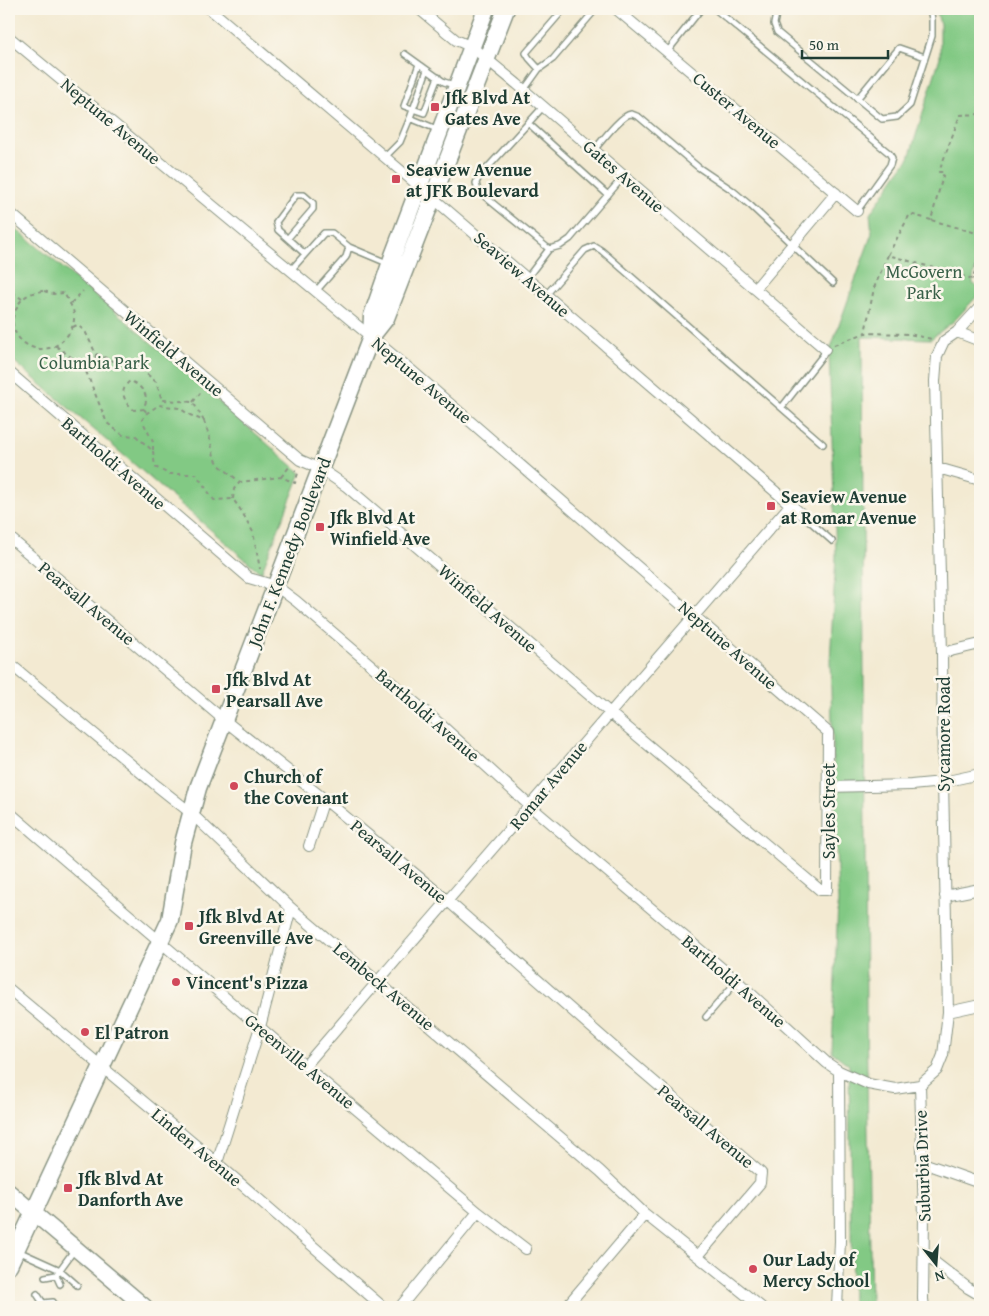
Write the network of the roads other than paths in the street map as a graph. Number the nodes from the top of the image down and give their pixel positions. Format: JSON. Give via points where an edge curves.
{"nodes":[{"id":1,"x":210,"y":9,"type":"edge"},
{"id":2,"x":419,"y":9,"type":"edge"},
{"id":3,"x":486,"y":9,"type":"edge"},
{"id":4,"x":506,"y":9,"type":"edge"},
{"id":5,"x":564,"y":9,"type":"edge"},
{"id":6,"x":596,"y":9,"type":"edge"},
{"id":7,"x":616,"y":9,"type":"edge"},
{"id":8,"x":701,"y":9,"type":"edge"},
{"id":9,"x":715,"y":9,"type":"edge"},
{"id":10,"x":777,"y":9,"type":"edge"},
{"id":11,"x":930,"y":9,"type":"edge"},
{"id":12,"x":9,"y":37,"type":"edge"},
{"id":13,"x":472,"y":47,"type":"junction"},
{"id":14,"x":667,"y":52,"type":"junction"},
{"id":15,"x":405,"y":54,"type":"dead end"},
{"id":16,"x":925,"y":57,"type":"junction"},
{"id":17,"x":486,"y":60,"type":"junction"},
{"id":18,"x":419,"y":64,"type":"junction"},
{"id":19,"x":540,"y":69,"type":"junction"},
{"id":20,"x":427,"y":70,"type":"junction"},
{"id":21,"x":438,"y":77,"type":"junction"},
{"id":22,"x":457,"y":86,"type":"junction"},
{"id":23,"x":524,"y":90,"type":"junction"},
{"id":24,"x":857,"y":98,"type":"junction"},
{"id":25,"x":543,"y":107,"type":"junction"},
{"id":26,"x":413,"y":109,"type":"junction"},
{"id":27,"x":410,"y":118,"type":"junction"},
{"id":28,"x":528,"y":123,"type":"junction"},
{"id":29,"x":440,"y":130,"type":"junction"},
{"id":30,"x":594,"y":150,"type":"junction"},
{"id":31,"x":385,"y":157,"type":"junction"},
{"id":32,"x":624,"y":176,"type":"junction"},
{"id":33,"x":419,"y":186,"type":"junction"},
{"id":34,"x":836,"y":193,"type":"junction"},
{"id":35,"x":608,"y":195,"type":"junction"},
{"id":36,"x":433,"y":198,"type":"junction"},
{"id":37,"x":858,"y":211,"type":"joint"},
{"id":38,"x":9,"y":212,"type":"edge"},
{"id":39,"x":288,"y":238,"type":"junction"},
{"id":40,"x":793,"y":244,"type":"junction"},
{"id":41,"x":349,"y":247,"type":"junction"},
{"id":42,"x":549,"y":249,"type":"junction"},
{"id":43,"x":305,"y":254,"type":"junction"},
{"id":44,"x":390,"y":264,"type":"junction"},
{"id":45,"x":291,"y":270,"type":"junction"},
{"id":46,"x":527,"y":278,"type":"junction"},
{"id":47,"x":833,"y":283,"type":"dead end"},
{"id":48,"x":755,"y":289,"type":"junction"},
{"id":49,"x":316,"y":291,"type":"junction"},
{"id":50,"x":546,"y":295,"type":"junction"},
{"id":51,"x":980,"y":307,"type":"edge"},
{"id":52,"x":957,"y":332,"type":"junction"},
{"id":53,"x":371,"y":338,"type":"junction"},
{"id":54,"x":980,"y":340,"type":"edge"},
{"id":55,"x":825,"y":349,"type":"joint"},
{"id":56,"x":9,"y":372,"type":"edge"},
{"id":57,"x":782,"y":408,"type":"junction"},
{"id":58,"x":824,"y":444,"type":"dead end"},
{"id":59,"x":938,"y":468,"type":"junction"},
{"id":60,"x":321,"y":469,"type":"junction"},
{"id":61,"x":980,"y":480,"type":"edge"},
{"id":62,"x":791,"y":504,"type":"junction"},
{"id":63,"x":805,"y":517,"type":"joint"},
{"id":64,"x":9,"y":537,"type":"edge"},
{"id":65,"x":832,"y":541,"type":"dead end"},
{"id":66,"x":276,"y":586,"type":"junction"},
{"id":67,"x":694,"y":616,"type":"junction"},
{"id":68,"x":980,"y":644,"type":"edge"},
{"id":69,"x":942,"y":653,"type":"junction"},
{"id":70,"x":9,"y":663,"type":"edge"},
{"id":71,"x":609,"y":712,"type":"junction"},
{"id":72,"x":224,"y":720,"type":"junction"},
{"id":73,"x":828,"y":732,"type":"joint"},
{"id":74,"x":980,"y":774,"type":"edge"},
{"id":75,"x":943,"y":782,"type":"junction"},
{"id":76,"x":828,"y":786,"type":"junction"},
{"id":77,"x":324,"y":799,"type":"junction"},
{"id":78,"x":530,"y":806,"type":"junction"},
{"id":79,"x":9,"y":812,"type":"edge"},
{"id":80,"x":191,"y":813,"type":"junction"},
{"id":81,"x":309,"y":846,"type":"dead end"},
{"id":82,"x":980,"y":889,"type":"edge"},
{"id":83,"x":827,"y":890,"type":"joint"},
{"id":84,"x":946,"y":896,"type":"junction"},
{"id":85,"x":448,"y":902,"type":"junction"},
{"id":86,"x":291,"y":908,"type":"junction"},
{"id":87,"x":160,"y":942,"type":"junction"},
{"id":88,"x":378,"y":981,"type":"junction"},
{"id":89,"x":737,"y":982,"type":"junction"},
{"id":90,"x":9,"y":989,"type":"edge"},
{"id":91,"x":980,"y":1005,"type":"edge"},
{"id":92,"x":948,"y":1012,"type":"junction"},
{"id":93,"x":706,"y":1017,"type":"dead end"},
{"id":94,"x":260,"y":1027,"type":"junction"},
{"id":95,"x":102,"y":1066,"type":"junction"},
{"id":96,"x":305,"y":1066,"type":"junction"},
{"id":97,"x":839,"y":1071,"type":"junction"},
{"id":98,"x":920,"y":1085,"type":"junction"},
{"id":99,"x":217,"y":1163,"type":"junction"},
{"id":100,"x":923,"y":1163,"type":"junction"},
{"id":101,"x":980,"y":1183,"type":"edge"},
{"id":102,"x":9,"y":1192,"type":"edge"},
{"id":103,"x":478,"y":1212,"type":"junction"},
{"id":104,"x":33,"y":1213,"type":"junction"},
{"id":105,"x":645,"y":1214,"type":"junction"},
{"id":106,"x":76,"y":1249,"type":"junction"},
{"id":107,"x":526,"y":1249,"type":"dead end"},
{"id":108,"x":16,"y":1250,"type":"junction"},
{"id":109,"x":924,"y":1254,"type":"junction"},
{"id":110,"x":698,"y":1256,"type":"junction"},
{"id":111,"x":9,"y":1265,"type":"edge"},
{"id":112,"x":60,"y":1270,"type":"junction"},
{"id":113,"x":56,"y":1275,"type":"junction"},
{"id":114,"x":45,"y":1277,"type":"dead end"},
{"id":115,"x":60,"y":1284,"type":"dead end"},
{"id":116,"x":77,"y":1285,"type":"dead end"},
{"id":117,"x":37,"y":1294,"type":"dead end"},
{"id":118,"x":980,"y":1296,"type":"edge"},
{"id":119,"x":54,"y":1302,"type":"dead end"},
{"id":120,"x":41,"y":1305,"type":"edge"},
{"id":121,"x":571,"y":1306,"type":"edge"},
{"id":122,"x":144,"y":1307,"type":"edge"},
{"id":123,"x":383,"y":1307,"type":"edge"},
{"id":124,"x":400,"y":1307,"type":"edge"},
{"id":125,"x":761,"y":1307,"type":"edge"},
{"id":126,"x":837,"y":1307,"type":"edge"},
{"id":127,"x":924,"y":1307,"type":"edge"}],
"edges":[{"from":1,"to":31,"type":"street","name":"Seaview Avenue"},
{"from":2,"to":13,"type":"street","name":"Gates Avenue","via":[[456,40]]},
{"from":3,"to":13,"type":"main road","name":"John F. Kennedy Boulevard"},
{"from":4,"to":17,"type":"main road","name":"John F. Kennedy Boulevard"},
{"from":5,"to":19,"type":"lane","via":[[526,53]]},
{"from":6,"to":19,"type":"lane","via":[[553,59]]},
{"from":7,"to":14,"type":"street","name":"Custer Avenue"},
{"from":8,"to":14,"type":"lane"},
{"from":9,"to":37,"type":"lane","via":[[889,153],[892,158],[890,165]]},
{"from":10,"to":24,"type":"lane","via":[[774,24],[777,32]]},
{"from":11,"to":16,"type":"lane","via":[[932,36]]},
{"from":12,"to":45,"type":"street","name":"Neptune Avenue"},
{"from":13,"to":17,"type":"street","name":"Gates Avenue"},
{"from":13,"to":22,"type":"main road","name":"John F. Kennedy Boulevard"},
{"from":14,"to":34,"type":"street","name":"Custer Avenue"},
{"from":15,"to":18,"type":"lane"},
{"from":16,"to":24,"type":"lane","via":[[899,48]]},
{"from":16,"to":24,"type":"lane","via":[[910,105],[897,117],[882,120]]},
{"from":17,"to":23,"type":"street","name":"Gates Avenue"},
{"from":17,"to":36,"type":"main road","name":"John F. Kennedy Boulevard"},
{"from":18,"to":20,"type":"lane"},
{"from":18,"to":26,"type":"lane","via":[[404,106]]},
{"from":19,"to":23,"type":"lane"},
{"from":20,"to":21,"type":"lane"},
{"from":20,"to":26,"type":"lane"},
{"from":21,"to":22,"type":"lane"},
{"from":21,"to":26,"type":"lane","via":[[424,113]]},
{"from":22,"to":29,"type":"main road","name":"John F. Kennedy Boulevard"},
{"from":23,"to":25,"type":"street","name":"Gates Avenue"},
{"from":25,"to":28,"type":"lane"},
{"from":25,"to":30,"type":"street","name":"Gates Avenue"},
{"from":26,"to":27,"type":"lane"},
{"from":27,"to":29,"type":"lane"},
{"from":27,"to":31,"type":"lane","via":[[400,142]]},
{"from":28,"to":35,"type":"lane"},
{"from":28,"to":42,"type":"lane","via":[[476,183],[478,191]]},
{"from":29,"to":33,"type":"main road","name":"John F. Kennedy Boulevard"},
{"from":30,"to":32,"type":"street","name":"Gates Avenue"},
{"from":30,"to":40,"type":"lane","via":[[618,122],[632,114],[752,206]]},
{"from":31,"to":33,"type":"street","name":"Seaview Avenue"},
{"from":32,"to":35,"type":"lane"},
{"from":32,"to":48,"type":"street","name":"Gates Avenue"},
{"from":33,"to":36,"type":"street","name":"Seaview Avenue"},
{"from":33,"to":44,"type":"main road","name":"John F. Kennedy Boulevard"},
{"from":34,"to":37,"type":"street","name":"Custer Avenue"},
{"from":34,"to":40,"type":"street"},
{"from":35,"to":42,"type":"lane","via":[[570,239]]},
{"from":36,"to":46,"type":"street","name":"Seaview Avenue"},
{"from":36,"to":53,"type":"main road","name":"John F. Kennedy Boulevard","via":[[386,318]]},
{"from":38,"to":60,"type":"street","name":"Winfield Avenue","via":[[300,460]]},
{"from":39,"to":39,"type":"lane","via":[[278,230],[276,222],[296,195],[304,195],[313,203],[313,209]]},
{"from":39,"to":43,"type":"lane"},
{"from":40,"to":47,"type":"lane"},
{"from":40,"to":48,"type":"street"},
{"from":41,"to":43,"type":"lane","via":[[332,233],[324,233]]},
{"from":41,"to":44,"type":"lane"},
{"from":41,"to":49,"type":"lane","via":[[346,257]]},
{"from":42,"to":46,"type":"lane"},
{"from":43,"to":45,"type":"lane"},
{"from":44,"to":53,"type":"main road","name":"John F. Kennedy Boulevard","via":[[372,316]]},
{"from":45,"to":49,"type":"street","name":"Neptune Avenue"},
{"from":46,"to":50,"type":"street","name":"Seaview Avenue"},
{"from":48,"to":55,"type":"street","name":"Gates Avenue"},
{"from":49,"to":53,"type":"street","name":"Neptune Avenue"},
{"from":50,"to":57,"type":"lane","via":[[585,250],[594,246]]},
{"from":50,"to":62,"type":"street","name":"Seaview Avenue"},
{"from":51,"to":52,"type":"street"},
{"from":52,"to":54,"type":"street"},
{"from":52,"to":59,"type":"street","name":"Sycamore Road","via":[[944,341],[937,356]]},
{"from":53,"to":60,"type":"main road","name":"John F. Kennedy Boulevard"},
{"from":53,"to":67,"type":"street","name":"Neptune Avenue"},
{"from":55,"to":57,"type":"lane"},
{"from":56,"to":66,"type":"street","name":"Bartholdi Avenue","via":[[249,578]]},
{"from":57,"to":58,"type":"lane"},
{"from":59,"to":61,"type":"street"},
{"from":59,"to":69,"type":"street","name":"Sycamore Road"},
{"from":60,"to":66,"type":"main road","name":"John F. Kennedy Boulevard"},
{"from":60,"to":71,"type":"street","name":"Winfield Avenue","via":[[346,486]]},
{"from":62,"to":63,"type":"street","name":"Seaview Avenue"},
{"from":62,"to":67,"type":"street","name":"Romar Avenue"},
{"from":63,"to":65,"type":"lane","name":"Seaview Avenue"},
{"from":64,"to":72,"type":"street","name":"Pearsall Avenue"},
{"from":66,"to":72,"type":"main road","name":"John F. Kennedy Boulevard"},
{"from":66,"to":78,"type":"street","name":"Bartholdi Avenue","via":[[440,724]]},
{"from":67,"to":71,"type":"street","name":"Romar Avenue"},
{"from":67,"to":73,"type":"street","name":"Neptune Avenue"},
{"from":68,"to":69,"type":"street"},
{"from":69,"to":75,"type":"street","name":"Sycamore Road"},
{"from":70,"to":80,"type":"street","name":"Lembeck Avenue"},
{"from":71,"to":78,"type":"street","name":"Romar Avenue"},
{"from":71,"to":83,"type":"street","name":"Winfield Avenue","via":[[820,890]]},
{"from":72,"to":77,"type":"street","name":"Pearsall Avenue"},
{"from":72,"to":80,"type":"main road","name":"John F. Kennedy Boulevard"},
{"from":73,"to":76,"type":"street","name":"Sayles Street"},
{"from":74,"to":75,"type":"street"},
{"from":75,"to":76,"type":"street"},
{"from":75,"to":84,"type":"street","name":"Sycamore Road"},
{"from":76,"to":83,"type":"street","name":"Sayles Street"},
{"from":77,"to":81,"type":"street"},
{"from":77,"to":85,"type":"street","name":"Pearsall Avenue"},
{"from":78,"to":85,"type":"street","name":"Romar Avenue"},
{"from":78,"to":89,"type":"street","name":"Bartholdi Avenue"},
{"from":79,"to":87,"type":"street","name":"Greenville Avenue"},
{"from":80,"to":86,"type":"street","name":"Lembeck Avenue"},
{"from":80,"to":87,"type":"main road","name":"John F. Kennedy Boulevard","via":[[170,920]]},
{"from":82,"to":84,"type":"street"},
{"from":84,"to":92,"type":"street","name":"Sycamore Road"},
{"from":85,"to":88,"type":"street","name":"Romar Avenue"},
{"from":85,"to":110,"type":"street","name":"Pearsall Avenue","via":[[761,1173],[760,1183]]},
{"from":86,"to":88,"type":"street","name":"Lembeck Avenue"},
{"from":86,"to":94,"type":"street"},
{"from":87,"to":94,"type":"street","name":"Greenville Avenue"},
{"from":87,"to":95,"type":"main road","name":"John F. Kennedy Boulevard"},
{"from":88,"to":96,"type":"street","name":"Romar Avenue"},
{"from":88,"to":105,"type":"street","name":"Lembeck Avenue","via":[[600,1171]]},
{"from":89,"to":93,"type":"lane"},
{"from":89,"to":97,"type":"street","name":"Bartholdi Avenue"},
{"from":90,"to":95,"type":"street","name":"Linden Avenue"},
{"from":91,"to":92,"type":"street"},
{"from":92,"to":98,"type":"street","name":"Sycamore Road","via":[[943,1055],[937,1070]]},
{"from":94,"to":96,"type":"street","name":"Greenville Avenue"},
{"from":94,"to":99,"type":"street"},
{"from":95,"to":99,"type":"street","name":"Linden Avenue"},
{"from":95,"to":104,"type":"main road","name":"John F. Kennedy Boulevard"},
{"from":96,"to":103,"type":"street","name":"Greenville Avenue"},
{"from":97,"to":98,"type":"street","via":[[868,1084],[895,1089]]},
{"from":97,"to":126,"type":"street"},
{"from":98,"to":100,"type":"street","name":"Suburbia Drive"},
{"from":99,"to":123,"type":"street","name":"Linden Avenue"},
{"from":100,"to":101,"type":"street"},
{"from":100,"to":109,"type":"street","name":"Suburbia Drive"},
{"from":102,"to":104,"type":"main road"},
{"from":103,"to":107,"type":"street","name":"Greenville Avenue"},
{"from":103,"to":124,"type":"street"},
{"from":104,"to":106,"type":"main road"},
{"from":104,"to":108,"type":"main road","name":"John F. Kennedy Boulevard"},
{"from":105,"to":110,"type":"street","name":"Lembeck Avenue"},
{"from":105,"to":121,"type":"street"},
{"from":106,"to":112,"type":"lane"},
{"from":106,"to":122,"type":"main road"},
{"from":108,"to":111,"type":"main road","name":"John F. Kennedy Boulevard"},
{"from":108,"to":112,"type":"lane"},
{"from":109,"to":118,"type":"street"},
{"from":109,"to":127,"type":"street","name":"Suburbia Drive"},
{"from":110,"to":125,"type":"street","name":"Lembeck Avenue"},
{"from":112,"to":113,"type":"lane"},
{"from":112,"to":116,"type":"lane"},
{"from":113,"to":114,"type":"lane"},
{"from":113,"to":115,"type":"lane"},
{"from":117,"to":120,"type":"lane"},
{"from":119,"to":120,"type":"lane"}]}
